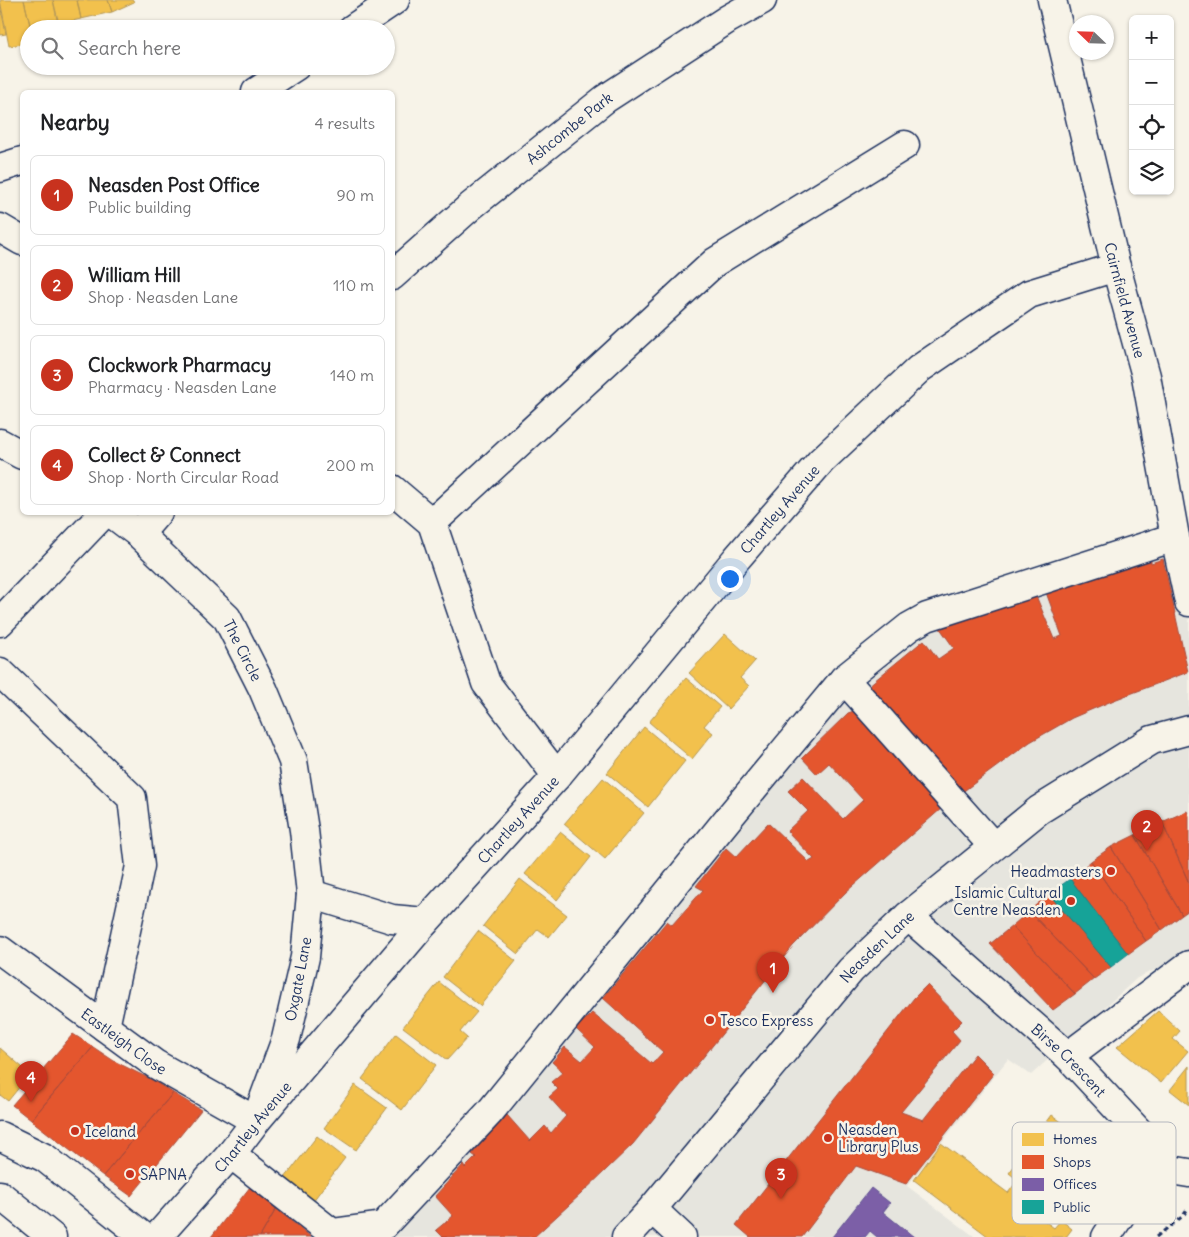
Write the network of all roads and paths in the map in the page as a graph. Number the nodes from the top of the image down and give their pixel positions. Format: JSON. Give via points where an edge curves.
{"nodes":[{"id":1,"x":395,"y":0,"type":"edge"},
{"id":2,"x":762,"y":0,"type":"edge"},
{"id":3,"x":1052,"y":0,"type":"edge"},
{"id":4,"x":365,"y":20,"type":"edge"},
{"id":5,"x":282,"y":75,"type":"edge"},
{"id":6,"x":259,"y":90,"type":"edge"},
{"id":7,"x":905,"y":145,"type":"dead end"},
{"id":8,"x":20,"y":163,"type":"edge"},
{"id":9,"x":0,"y":168,"type":"edge"},
{"id":10,"x":0,"y":228,"type":"edge"},
{"id":11,"x":20,"y":240,"type":"edge"},
{"id":12,"x":1116,"y":267,"type":"junction"},
{"id":13,"x":395,"y":273,"type":"edge"},
{"id":14,"x":0,"y":443,"type":"edge"},
{"id":15,"x":20,"y":454,"type":"edge"},
{"id":16,"x":395,"y":492,"type":"edge"},
{"id":17,"x":102,"y":515,"type":"edge"},
{"id":18,"x":114,"y":515,"type":"edge"},
{"id":19,"x":155,"y":515,"type":"edge"},
{"id":20,"x":432,"y":523,"type":"junction"},
{"id":21,"x":139,"y":534,"type":"junction"},
{"id":22,"x":1175,"y":538,"type":"junction"},
{"id":23,"x":1189,"y":602,"type":"edge"},
{"id":24,"x":0,"y":622,"type":"edge"},
{"id":25,"x":0,"y":672,"type":"edge"},
{"id":26,"x":844,"y":679,"type":"junction"},
{"id":27,"x":1189,"y":730,"type":"edge"},
{"id":28,"x":557,"y":776,"type":"junction"},
{"id":29,"x":304,"y":830,"type":"joint"},
{"id":30,"x":993,"y":846,"type":"junction"},
{"id":31,"x":311,"y":894,"type":"junction"},
{"id":32,"x":908,"y":916,"type":"junction"},
{"id":33,"x":425,"y":922,"type":"junction"},
{"id":34,"x":0,"y":950,"type":"edge"},
{"id":35,"x":1189,"y":965,"type":"edge"},
{"id":36,"x":105,"y":1027,"type":"junction"},
{"id":37,"x":1068,"y":1056,"type":"junction"},
{"id":38,"x":256,"y":1121,"type":"junction"},
{"id":39,"x":1130,"y":1122,"type":"edge"},
{"id":40,"x":0,"y":1136,"type":"edge"},
{"id":41,"x":230,"y":1154,"type":"junction"},
{"id":42,"x":1176,"y":1171,"type":"edge"},
{"id":43,"x":1189,"y":1173,"type":"edge"},
{"id":44,"x":0,"y":1195,"type":"edge"},
{"id":45,"x":1189,"y":1206,"type":"edge"},
{"id":46,"x":652,"y":1209,"type":"junction"},
{"id":47,"x":1176,"y":1221,"type":"edge"},
{"id":48,"x":1115,"y":1224,"type":"edge"},
{"id":49,"x":1173,"y":1224,"type":"edge"},
{"id":50,"x":52,"y":1237,"type":"edge"},
{"id":51,"x":144,"y":1237,"type":"edge"},
{"id":52,"x":156,"y":1237,"type":"edge"},
{"id":53,"x":626,"y":1237,"type":"edge"},
{"id":54,"x":682,"y":1237,"type":"edge"},
{"id":55,"x":1106,"y":1237,"type":"edge"},
{"id":56,"x":1156,"y":1237,"type":"edge"}],
"edges":[{"from":1,"to":4,"type":"main road"},
{"from":2,"to":13,"type":"main road","name":"Ashcombe Park","via":[[605,99],[471,206]]},
{"from":3,"to":12,"type":"main road","name":"Cairnfield Avenue"},
{"from":5,"to":6,"type":"main road"},
{"from":7,"to":20,"type":"main road","via":[[716,262]]},
{"from":8,"to":9,"type":"main road"},
{"from":10,"to":11,"type":"main road"},
{"from":12,"to":22,"type":"main road","name":"Cairnfield Avenue","via":[[1146,376]]},
{"from":12,"to":28,"type":"main road","name":"Chartley Avenue","via":[[1029,294],[919,369],[821,461]]},
{"from":14,"to":15,"type":"main road"},
{"from":16,"to":20,"type":"main road"},
{"from":17,"to":24,"type":"main road"},
{"from":18,"to":21,"type":"main road","name":"The Circle"},
{"from":19,"to":21,"type":"main road"},
{"from":20,"to":28,"type":"main road","via":[[486,682]]},
{"from":21,"to":29,"type":"main road","name":"The Circle","via":[[228,618],[293,761]]},
{"from":22,"to":23,"type":"main road","name":"Cairnfield Avenue"},
{"from":22,"to":26,"type":"main road","via":[[927,617],[909,627]]},
{"from":25,"to":36,"type":"main road","via":[[132,798],[140,866]]},
{"from":26,"to":30,"type":"main road"},
{"from":26,"to":41,"type":"main road","via":[[489,1113],[383,1226],[332,1233]]},
{"from":27,"to":30,"type":"main road","name":"Neasden Lane","via":[[1152,740],[1039,810]]},
{"from":28,"to":33,"type":"main road","name":"Chartley Avenue"},
{"from":29,"to":31,"type":"main road","name":"Oxgate Lane"},
{"from":30,"to":32,"type":"main road","name":"Neasden Lane"},
{"from":31,"to":33,"type":"main road","via":[[392,919]]},
{"from":31,"to":38,"type":"main road","name":"Oxgate Lane","via":[[305,957],[286,1039]]},
{"from":32,"to":37,"type":"main road","name":"Birse Crescent"},
{"from":32,"to":46,"type":"main road","name":"Neasden Lane","via":[[851,970]]},
{"from":33,"to":38,"type":"main road","name":"Chartley Avenue"},
{"from":34,"to":36,"type":"main road","name":"Eastleigh Close"},
{"from":35,"to":37,"type":"main road"},
{"from":36,"to":38,"type":"main road","name":"Eastleigh Close","via":[[155,1064]]},
{"from":37,"to":39,"type":"main road","name":"Birse Crescent"},
{"from":38,"to":41,"type":"main road","name":"Chartley Avenue"},
{"from":40,"to":51,"type":"main road","via":[[45,1158]]},
{"from":41,"to":52,"type":"main road","name":"Chartley Avenue"},
{"from":42,"to":43,"type":"main road"},
{"from":44,"to":50,"type":"main road"},
{"from":45,"to":47,"type":"path"},
{"from":46,"to":53,"type":"main road","name":"Neasden Lane"},
{"from":46,"to":54,"type":"main road"},
{"from":48,"to":55,"type":"main road"},
{"from":49,"to":56,"type":"path"}]}
